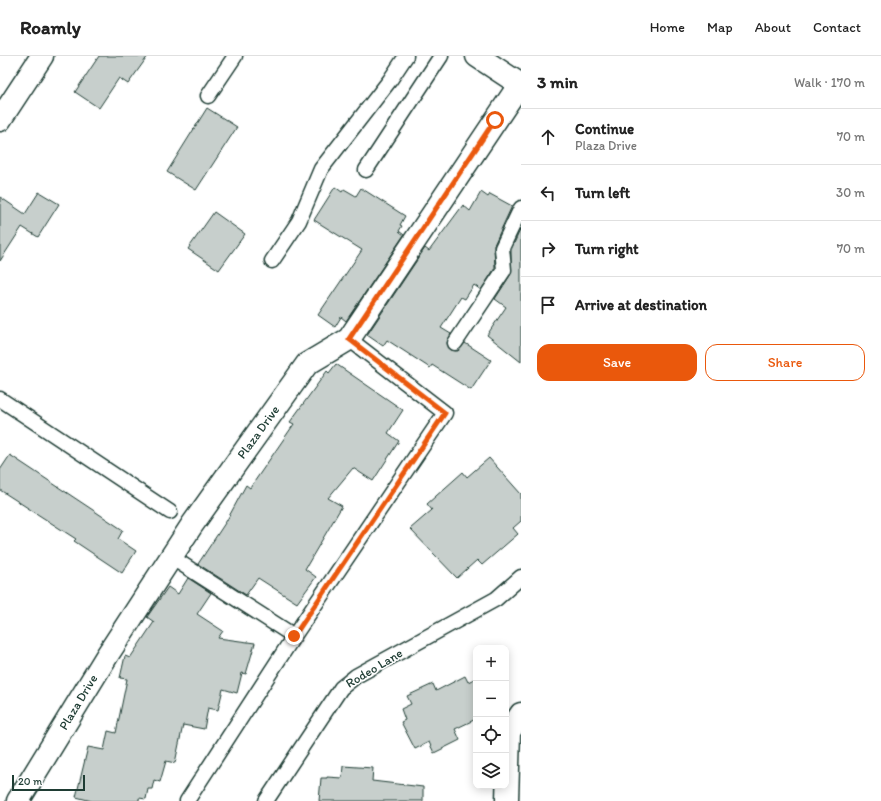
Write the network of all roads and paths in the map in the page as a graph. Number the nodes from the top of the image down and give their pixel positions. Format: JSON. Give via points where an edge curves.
{"nodes":[{"id":1,"x":42,"y":56,"type":"edge"},
{"id":2,"x":235,"y":56,"type":"edge"},
{"id":3,"x":406,"y":56,"type":"edge"},
{"id":4,"x":441,"y":56,"type":"edge"},
{"id":5,"x":477,"y":56,"type":"edge"},
{"id":6,"x":521,"y":83,"type":"edge"},
{"id":7,"x":208,"y":96,"type":"dead end"},
{"id":8,"x":0,"y":120,"type":"edge"},
{"id":9,"x":366,"y":170,"type":"dead end"},
{"id":10,"x":521,"y":208,"type":"edge"},
{"id":11,"x":272,"y":261,"type":"dead end"},
{"id":12,"x":349,"y":339,"type":"junction"},
{"id":13,"x":455,"y":343,"type":"dead end"},
{"id":14,"x":0,"y":399,"type":"edge"},
{"id":15,"x":170,"y":512,"type":"dead end"},
{"id":16,"x":171,"y":557,"type":"junction"},
{"id":17,"x":521,"y":577,"type":"edge"},
{"id":18,"x":294,"y":636,"type":"junction"},
{"id":19,"x":521,"y":714,"type":"edge"},
{"id":20,"x":18,"y":801,"type":"edge"},
{"id":21,"x":187,"y":801,"type":"edge"},
{"id":22,"x":266,"y":801,"type":"edge"},
{"id":23,"x":507,"y":801,"type":"edge"}],
"edges":[{"from":1,"to":8,"type":"street"},
{"from":2,"to":7,"type":"lane"},
{"from":3,"to":11,"type":"lane","via":[[321,169],[299,221]]},
{"from":4,"to":9,"type":"lane"},
{"from":5,"to":6,"type":"street"},
{"from":6,"to":12,"type":"street","name":"Plaza Drive"},
{"from":10,"to":13,"type":"lane","via":[[502,248],[504,270]]},
{"from":12,"to":16,"type":"street","name":"Plaza Drive","via":[[307,364]]},
{"from":12,"to":18,"type":"lane","via":[[445,413]]},
{"from":14,"to":15,"type":"lane"},
{"from":16,"to":18,"type":"lane"},
{"from":16,"to":20,"type":"street","name":"Plaza Drive"},
{"from":17,"to":22,"type":"lane","name":"Rodeo Lane","via":[[496,599],[356,676],[341,688]]},
{"from":18,"to":21,"type":"lane"},
{"from":19,"to":23,"type":"street","via":[[509,732]]}]}
